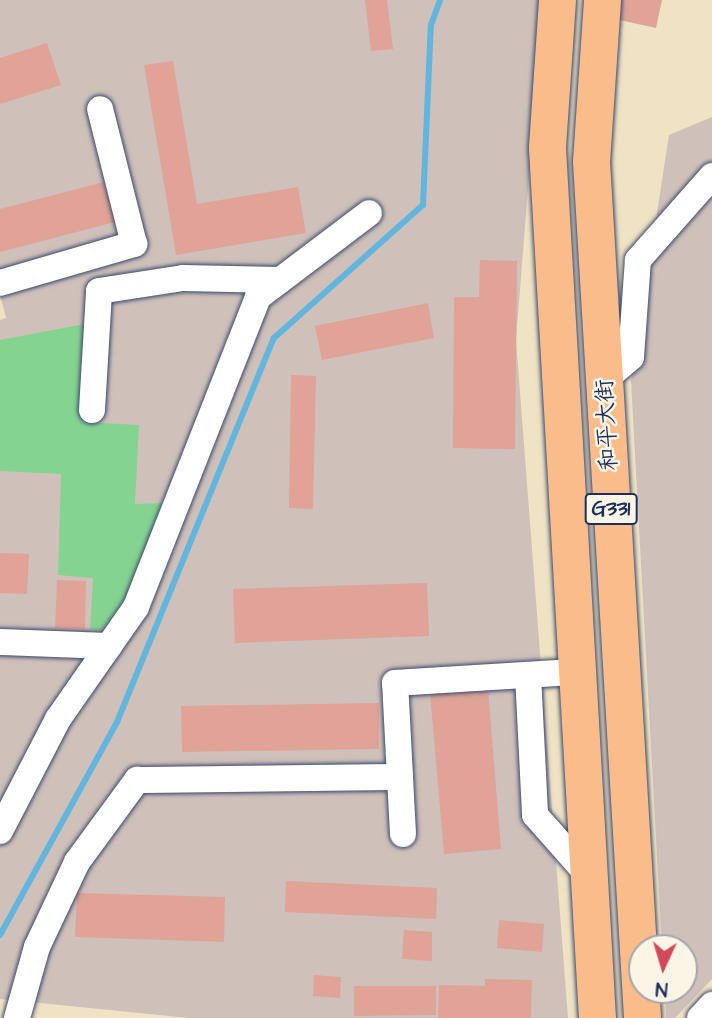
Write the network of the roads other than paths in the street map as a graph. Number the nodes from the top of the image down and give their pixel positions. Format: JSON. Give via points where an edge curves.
{"nodes":[{"id":1,"x":557,"y":0,"type":"edge"},
{"id":2,"x":602,"y":0,"type":"edge"},
{"id":3,"x":100,"y":109,"type":"dead end"},
{"id":4,"x":712,"y":176,"type":"edge"},
{"id":5,"x":369,"y":212,"type":"dead end"},
{"id":6,"x":280,"y":280,"type":"junction"},
{"id":7,"x":0,"y":283,"type":"edge"},
{"id":8,"x":604,"y":380,"type":"junction"},
{"id":9,"x":92,"y":410,"type":"dead end"},
{"id":10,"x":0,"y":642,"type":"edge"},
{"id":11,"x":109,"y":646,"type":"junction"},
{"id":12,"x":578,"y":672,"type":"junction"},
{"id":13,"x":528,"y":675,"type":"junction"},
{"id":14,"x":400,"y":777,"type":"junction"},
{"id":15,"x":0,"y":831,"type":"edge"},
{"id":16,"x":403,"y":834,"type":"dead end"},
{"id":17,"x":589,"y":876,"type":"junction"},
{"id":18,"x":712,"y":1005,"type":"edge"},
{"id":19,"x":17,"y":1018,"type":"edge"},
{"id":20,"x":597,"y":1018,"type":"edge"},
{"id":21,"x":642,"y":1018,"type":"edge"},
{"id":22,"x":700,"y":1018,"type":"edge"}],
"edges":[{"from":1,"to":12,"type":"highway","name":"和平大街","number":"G331","via":[[547,148]]},
{"from":2,"to":8,"type":"highway","name":"和平大街","number":"G331","via":[[591,161]]},
{"from":3,"to":7,"type":"street","via":[[134,244]]},
{"from":4,"to":8,"type":"street","via":[[638,260],[631,357]]},
{"from":5,"to":6,"type":"street"},
{"from":6,"to":9,"type":"street","via":[[183,278],[99,291]]},
{"from":6,"to":11,"type":"street","via":[[258,297],[136,607]]},
{"from":8,"to":21,"type":"highway","name":"和平大街","number":"G331"},
{"from":10,"to":11,"type":"street"},
{"from":11,"to":15,"type":"street","via":[[58,719]]},
{"from":12,"to":13,"type":"street"},
{"from":12,"to":17,"type":"highway","name":"和平大街","number":"G331"},
{"from":13,"to":14,"type":"street","via":[[394,683]]},
{"from":13,"to":17,"type":"street","via":[[535,815]]},
{"from":14,"to":16,"type":"street"},
{"from":14,"to":19,"type":"street","via":[[137,780],[77,862],[37,947]]},
{"from":17,"to":20,"type":"highway","name":"和平大街","number":"G331"},
{"from":18,"to":22,"type":"street"}]}
